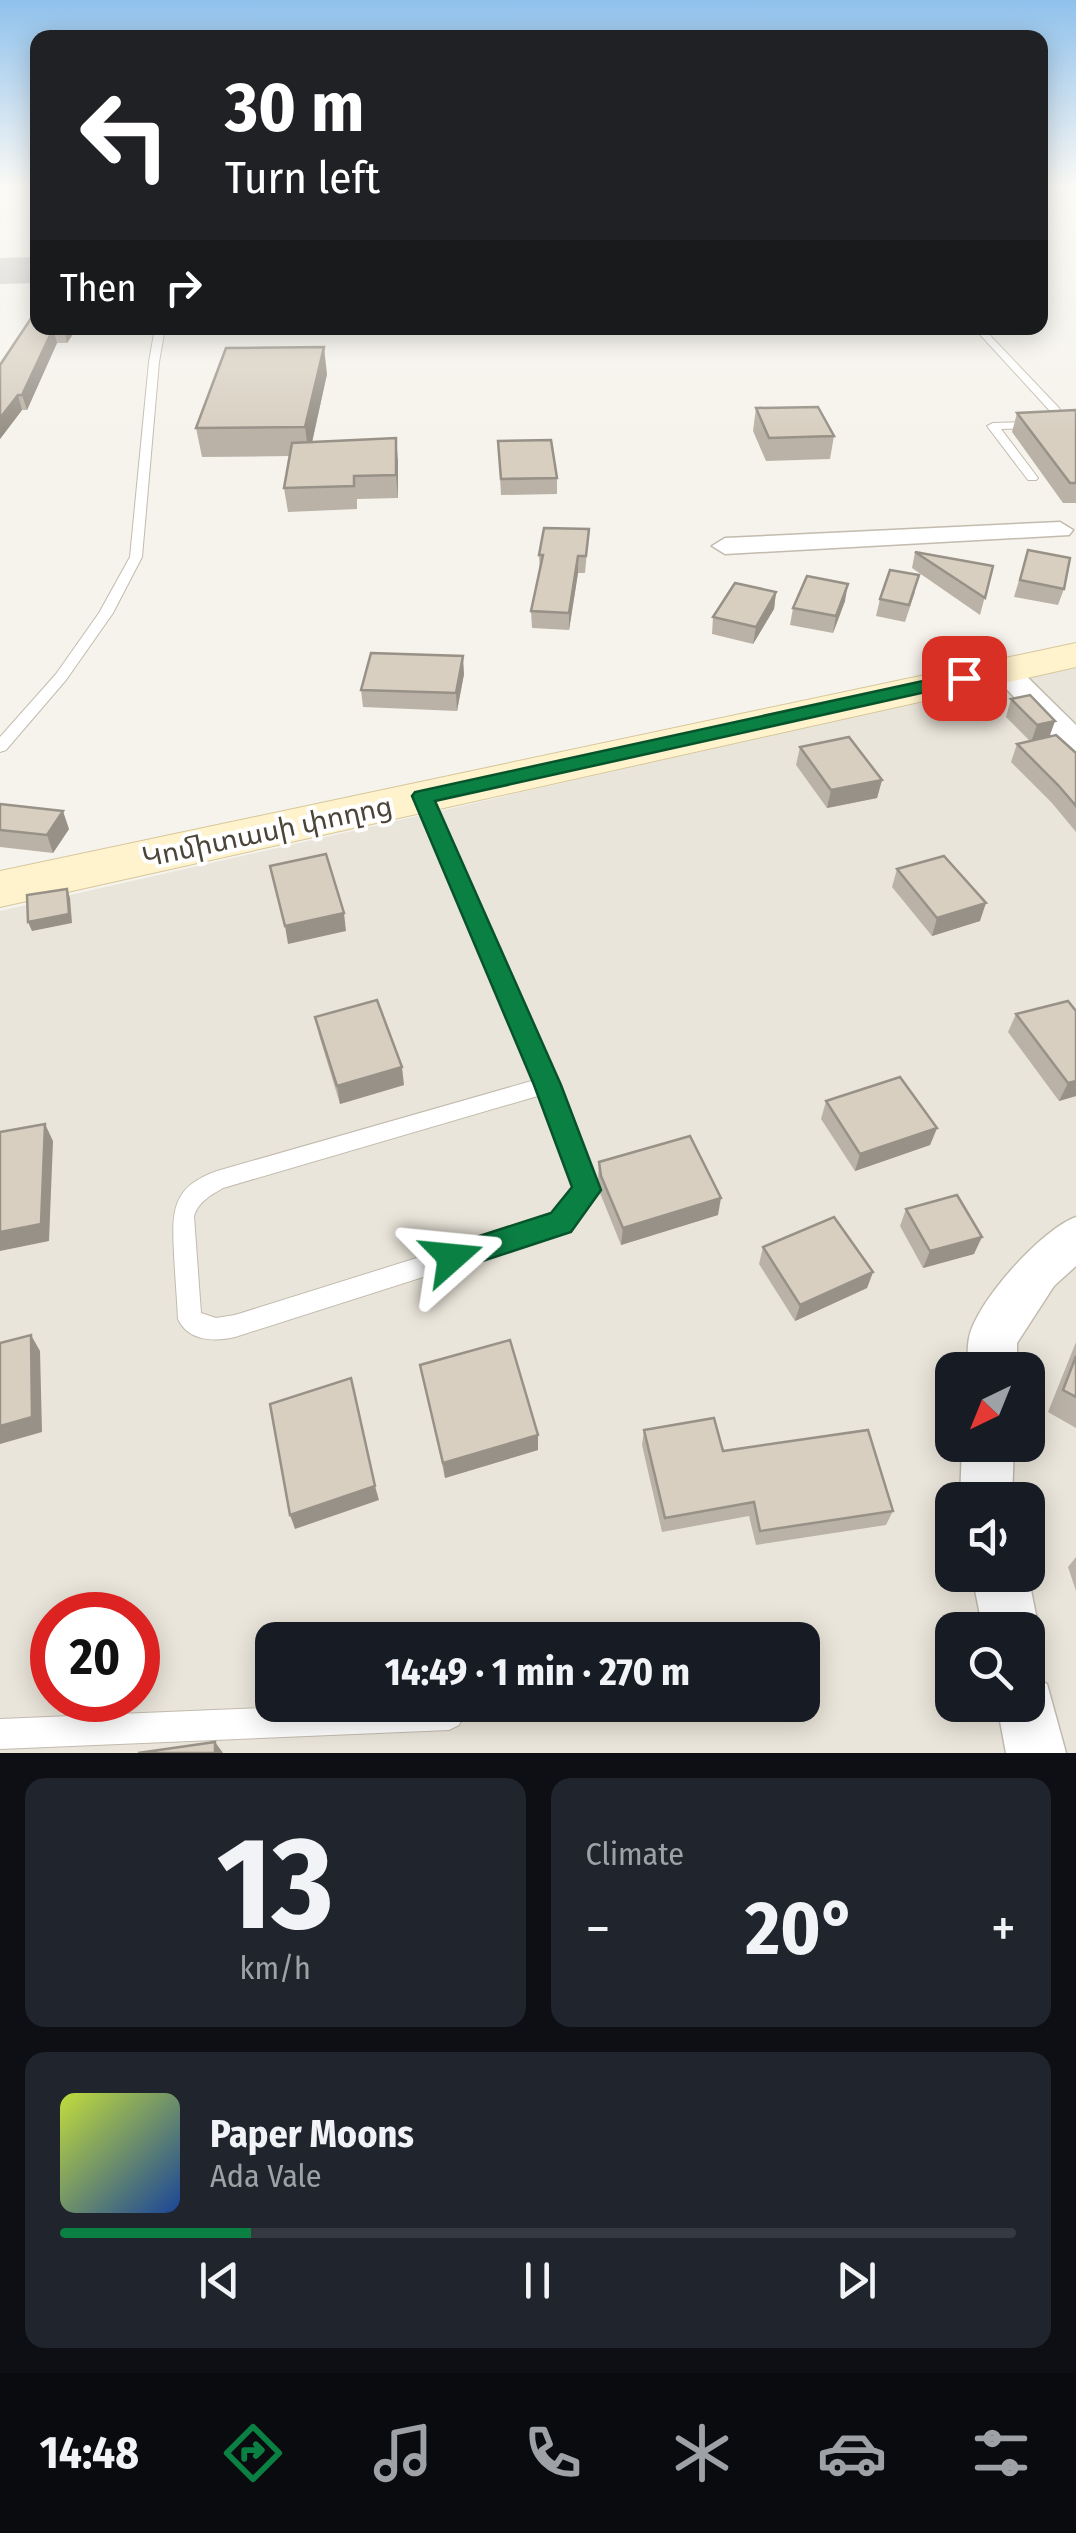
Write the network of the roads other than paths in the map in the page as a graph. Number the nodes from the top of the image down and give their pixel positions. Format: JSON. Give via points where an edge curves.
{"nodes":[{"id":1,"x":159,"y":335,"type":"edge"},
{"id":2,"x":985,"y":335,"type":"edge"},
{"id":3,"x":1032,"y":478,"type":"dead end"},
{"id":4,"x":1042,"y":504,"type":"dead end"},
{"id":5,"x":1060,"y":530,"type":"junction"},
{"id":6,"x":725,"y":546,"type":"dead end"},
{"id":7,"x":1076,"y":552,"type":"edge"},
{"id":8,"x":1076,"y":655,"type":"edge"},
{"id":9,"x":1002,"y":669,"type":"junction"},
{"id":10,"x":1076,"y":743,"type":"edge"},
{"id":11,"x":0,"y":747,"type":"edge"},
{"id":12,"x":423,"y":796,"type":"junction"},
{"id":13,"x":0,"y":890,"type":"edge"},
{"id":14,"x":547,"y":1085,"type":"junction"},
{"id":15,"x":1076,"y":1238,"type":"edge"},
{"id":16,"x":993,"y":1352,"type":"edge"},
{"id":17,"x":284,"y":1722,"type":"edge"},
{"id":18,"x":1030,"y":1722,"type":"edge"},
{"id":19,"x":0,"y":1734,"type":"edge"},
{"id":20,"x":1036,"y":1753,"type":"edge"}],
"edges":[{"from":1,"to":11,"type":"lane","via":[[136,557],[60,678]]},
{"from":2,"to":3,"type":"lane","via":[[1062,424],[993,426]]},
{"from":4,"to":5,"type":"street"},
{"from":5,"to":6,"type":"street"},
{"from":5,"to":7,"type":"street"},
{"from":8,"to":9,"type":"main road","name":"Կոմիտասի փողոց"},
{"from":9,"to":10,"type":"street"},
{"from":9,"to":12,"type":"main road","name":"Կոմիտասի փողոց"},
{"from":12,"to":13,"type":"main road","name":"Կոմիտասի փողոց"},
{"from":12,"to":14,"type":"lane"},
{"from":14,"to":14,"type":"lane","via":[[587,1190],[561,1223],[217,1331],[190,1319],[183,1216],[199,1190]]},
{"from":15,"to":16,"type":"street","via":[[1038,1272],[993,1337]]},
{"from":17,"to":19,"type":"lane"},
{"from":18,"to":20,"type":"street"}]}
